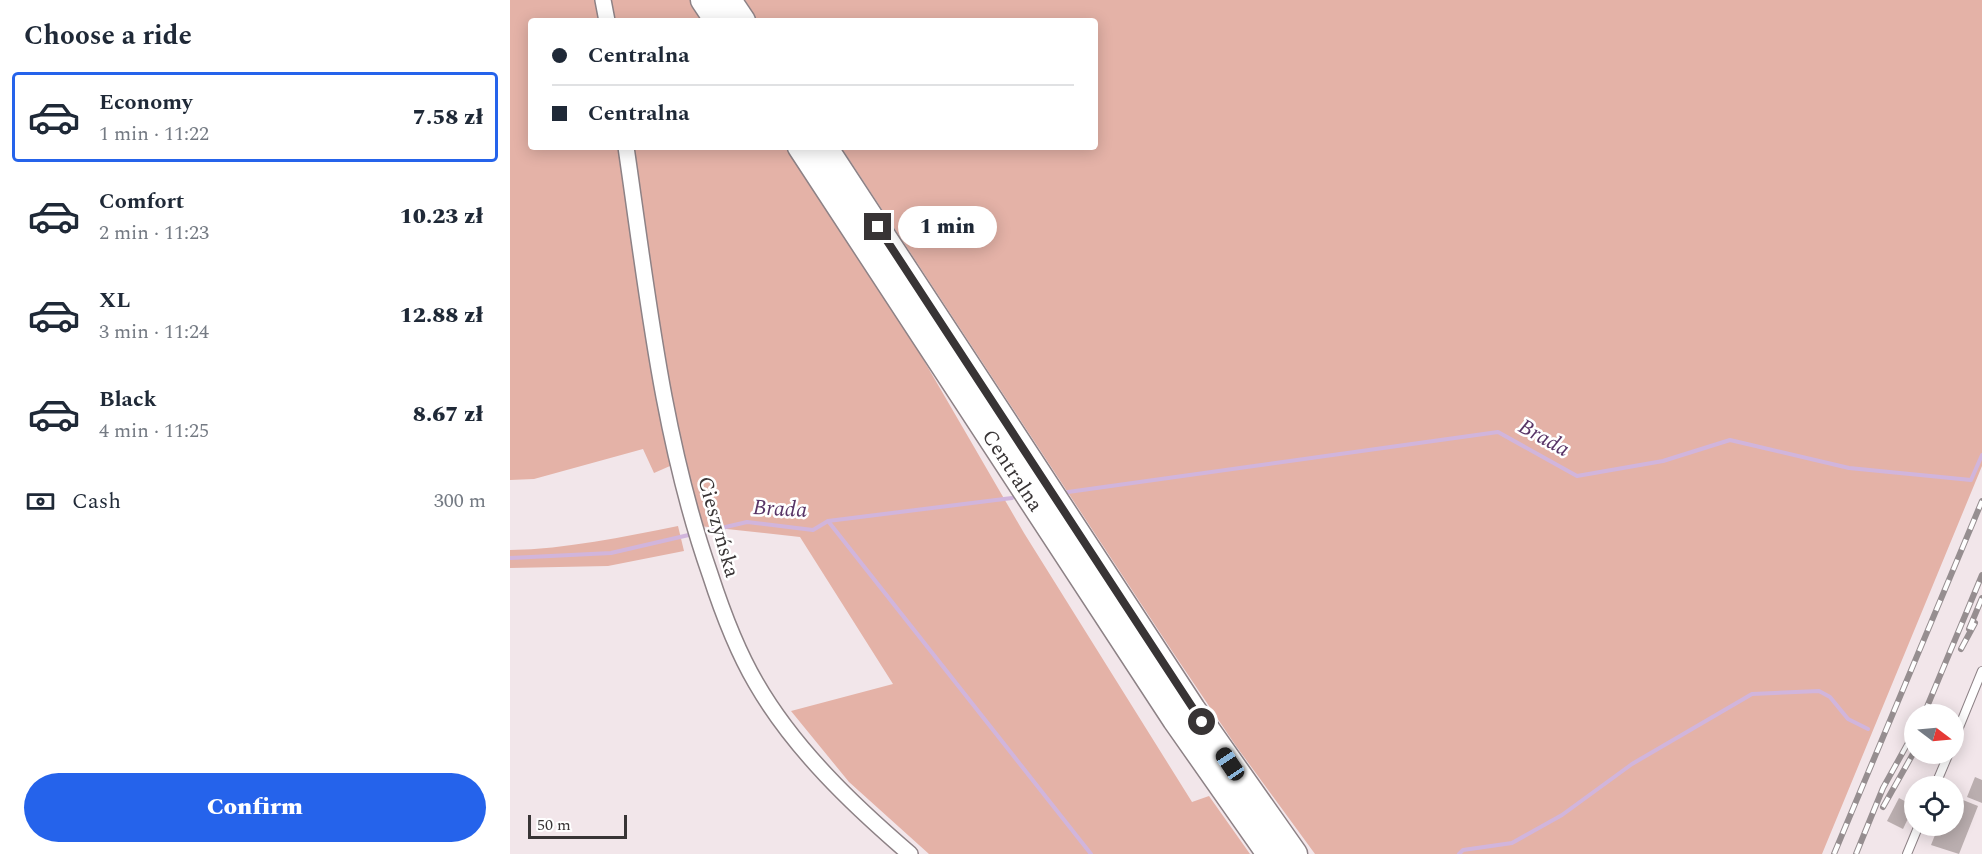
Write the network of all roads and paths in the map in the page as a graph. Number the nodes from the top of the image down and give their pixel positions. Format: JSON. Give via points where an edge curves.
{"nodes":[{"id":1,"x":603,"y":0,"type":"edge"},
{"id":2,"x":703,"y":0,"type":"edge"},
{"id":3,"x":729,"y":0,"type":"edge"},
{"id":4,"x":606,"y":18,"type":"edge"},
{"id":5,"x":715,"y":18,"type":"edge"},
{"id":6,"x":741,"y":18,"type":"edge"},
{"id":7,"x":626,"y":150,"type":"edge"},
{"id":8,"x":802,"y":150,"type":"edge"},
{"id":9,"x":827,"y":150,"type":"edge"},
{"id":10,"x":1982,"y":671,"type":"edge"},
{"id":11,"x":1964,"y":715,"type":"edge"},
{"id":12,"x":1914,"y":836,"type":"edge"},
{"id":13,"x":910,"y":854,"type":"edge"},
{"id":14,"x":1269,"y":854,"type":"edge"},
{"id":15,"x":1295,"y":854,"type":"edge"},
{"id":16,"x":1907,"y":854,"type":"edge"}],
"edges":[{"from":1,"to":4,"type":"street"},
{"from":2,"to":5,"type":"main road"},
{"from":3,"to":6,"type":"main road"},
{"from":7,"to":13,"type":"street","name":"Cieszyńska","via":[[667,418],[693,523],[723,615],[756,683],[795,738],[843,793]]},
{"from":8,"to":14,"type":"main road","name":"Centralna","via":[[1226,795]]},
{"from":9,"to":15,"type":"main road","name":"Centralna","via":[[1250,793]]},
{"from":10,"to":11,"type":"lane"},
{"from":12,"to":16,"type":"lane"}]}
